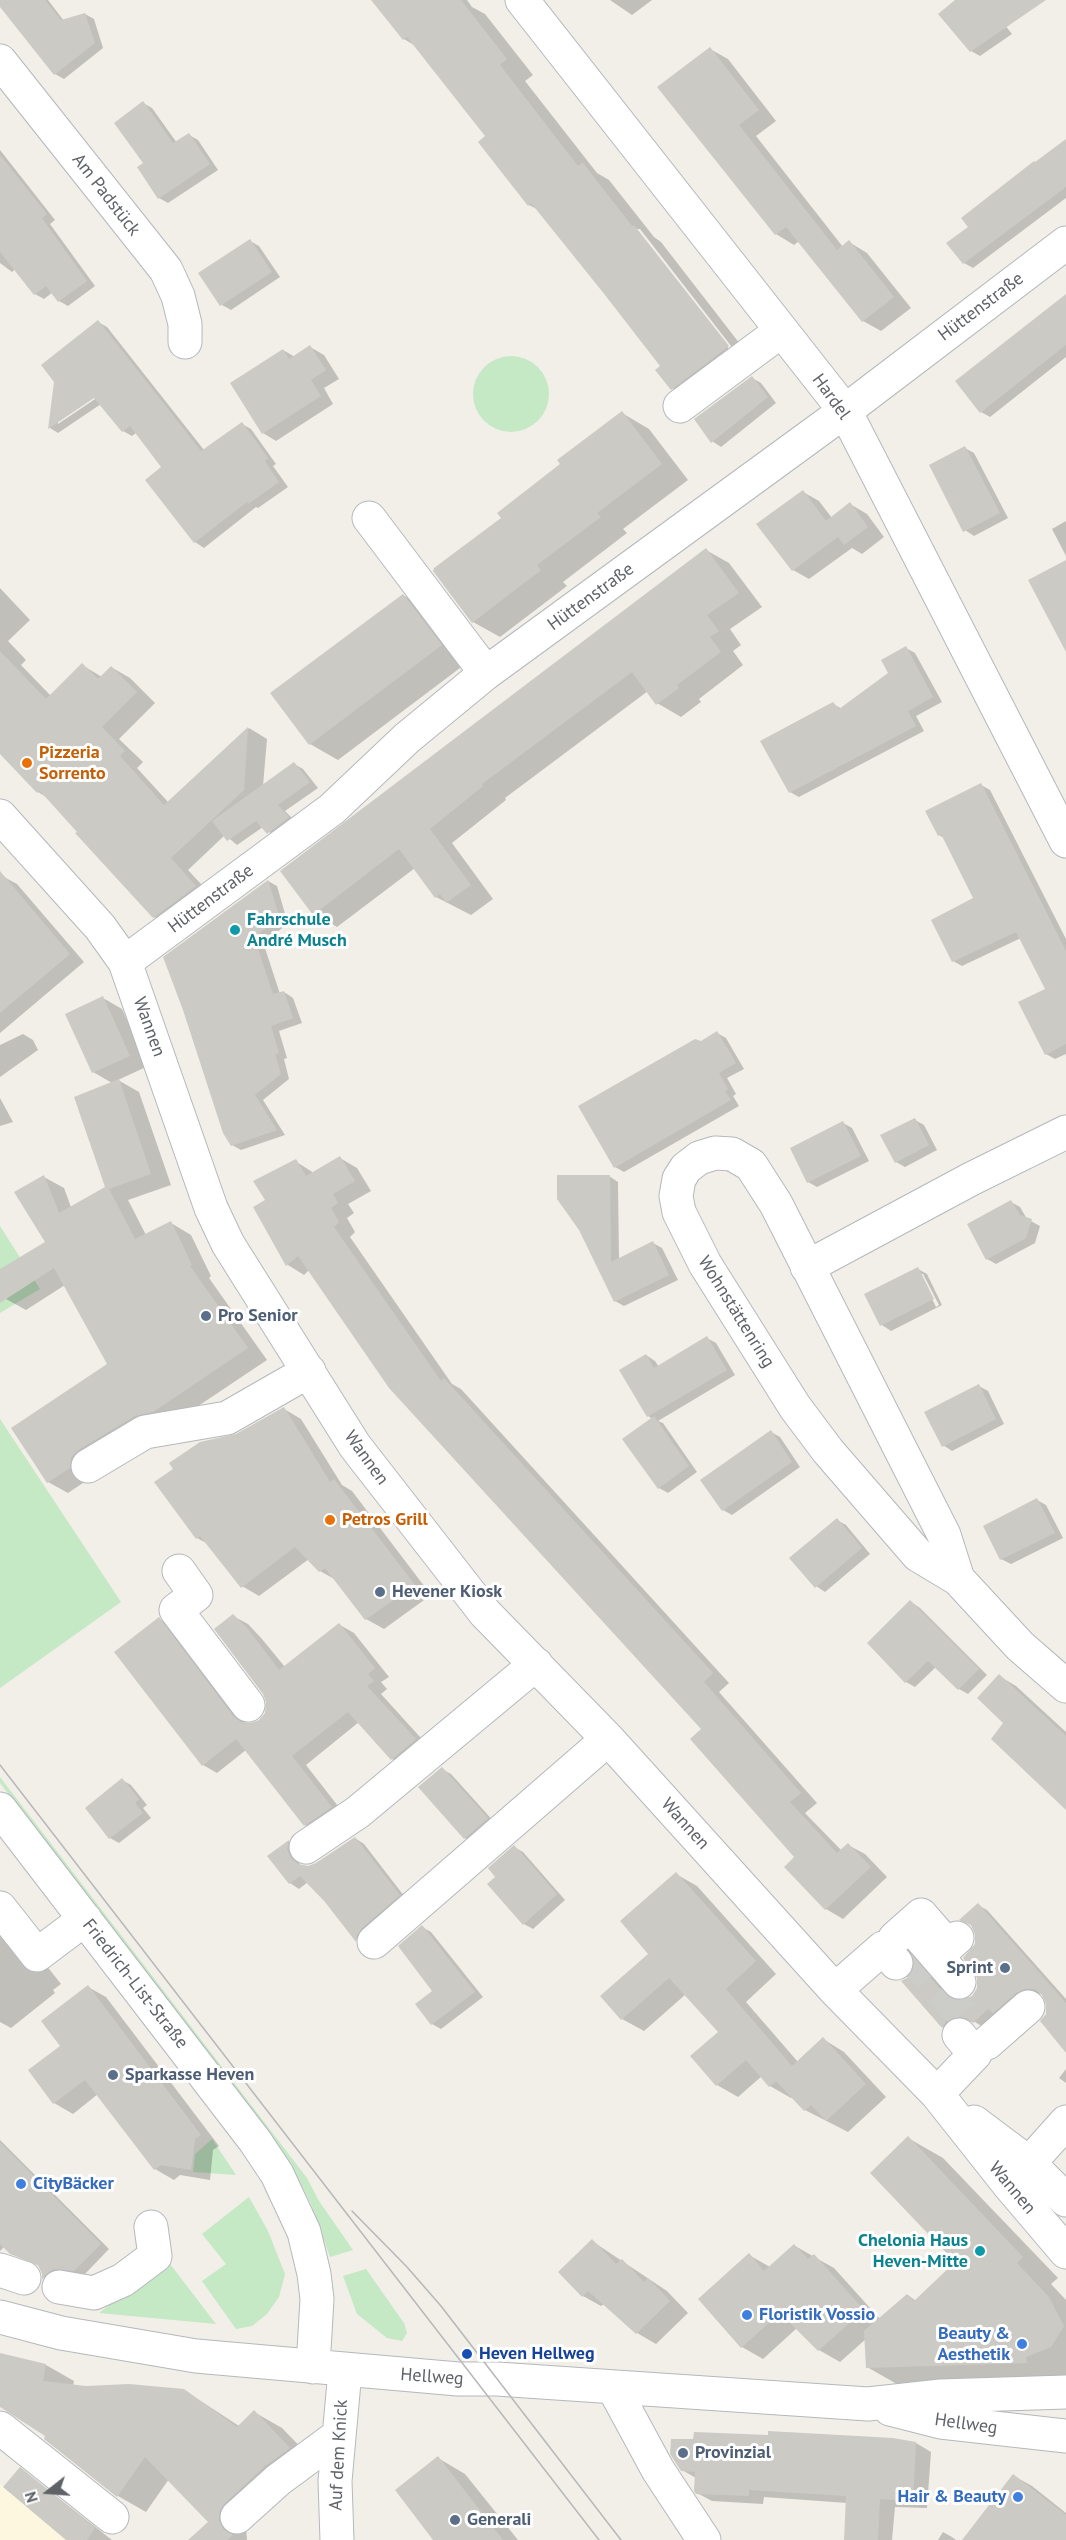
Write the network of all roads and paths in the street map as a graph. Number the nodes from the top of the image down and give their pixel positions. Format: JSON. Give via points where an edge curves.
{"nodes":[{"id":1,"x":522,"y":0,"type":"edge"},
{"id":2,"x":0,"y":61,"type":"edge"},
{"id":3,"x":1066,"y":243,"type":"edge"},
{"id":4,"x":782,"y":331,"type":"junction"},
{"id":5,"x":185,"y":342,"type":"dead end"},
{"id":6,"x":680,"y":406,"type":"dead end"},
{"id":7,"x":845,"y":411,"type":"junction"},
{"id":8,"x":369,"y":518,"type":"dead end"},
{"id":9,"x":486,"y":672,"type":"junction"},
{"id":10,"x":0,"y":816,"type":"edge"},
{"id":11,"x":1066,"y":841,"type":"edge"},
{"id":12,"x":125,"y":962,"type":"junction"},
{"id":13,"x":1066,"y":1132,"type":"edge"},
{"id":14,"x":807,"y":1267,"type":"junction"},
{"id":15,"x":309,"y":1371,"type":"junction"},
{"id":16,"x":88,"y":1466,"type":"dead end"},
{"id":17,"x":179,"y":1571,"type":"dead end"},
{"id":18,"x":958,"y":1579,"type":"junction"},
{"id":19,"x":536,"y":1664,"type":"junction"},
{"id":20,"x":1066,"y":1686,"type":"edge"},
{"id":21,"x":248,"y":1705,"type":"dead end"},
{"id":22,"x":608,"y":1739,"type":"junction"},
{"id":23,"x":0,"y":1809,"type":"edge"},
{"id":24,"x":306,"y":1847,"type":"dead end"},
{"id":25,"x":0,"y":1908,"type":"edge"},
{"id":26,"x":86,"y":1920,"type":"junction"},
{"id":27,"x":957,"y":1938,"type":"dead end"},
{"id":28,"x":374,"y":1942,"type":"dead end"},
{"id":29,"x":898,"y":1946,"type":"junction"},
{"id":30,"x":959,"y":1982,"type":"dead end"},
{"id":31,"x":835,"y":1990,"type":"junction"},
{"id":32,"x":1028,"y":2007,"type":"dead end"},
{"id":33,"x":937,"y":2094,"type":"junction"},
{"id":34,"x":1066,"y":2122,"type":"edge"},
{"id":35,"x":1019,"y":2175,"type":"junction"},
{"id":36,"x":1066,"y":2200,"type":"edge"},
{"id":37,"x":151,"y":2227,"type":"dead end"},
{"id":38,"x":1066,"y":2252,"type":"edge"},
{"id":39,"x":59,"y":2287,"type":"dead end"},
{"id":40,"x":0,"y":2317,"type":"edge"},
{"id":41,"x":313,"y":2367,"type":"junction"},
{"id":42,"x":345,"y":2371,"type":"junction"},
{"id":43,"x":613,"y":2387,"type":"junction"},
{"id":44,"x":1066,"y":2392,"type":"edge"},
{"id":45,"x":868,"y":2404,"type":"junction"},
{"id":46,"x":0,"y":2428,"type":"edge"},
{"id":47,"x":339,"y":2435,"type":"junction"},
{"id":48,"x":1066,"y":2436,"type":"edge"},
{"id":49,"x":112,"y":2517,"type":"dead end"},
{"id":50,"x":237,"y":2517,"type":"dead end"},
{"id":51,"x":337,"y":2540,"type":"edge"},
{"id":52,"x":704,"y":2540,"type":"edge"}],
"edges":[{"from":1,"to":4,"type":"street","name":"Hardel"},
{"from":2,"to":5,"type":"street","name":"Am Padstück","via":[[166,270],[178,296]]},
{"from":3,"to":7,"type":"street","name":"Hüttenstraße"},
{"from":4,"to":6,"type":"street"},
{"from":4,"to":7,"type":"street","name":"Hardel"},
{"from":7,"to":9,"type":"street","name":"Hüttenstraße"},
{"from":7,"to":11,"type":"street","name":"Hardel"},
{"from":8,"to":9,"type":"street"},
{"from":9,"to":12,"type":"street","name":"Hüttenstraße","via":[[407,738],[332,809]]},
{"from":10,"to":12,"type":"street","name":"Wannen","via":[[100,927]]},
{"from":12,"to":15,"type":"street","name":"Wannen","via":[[211,1208],[228,1244]]},
{"from":13,"to":14,"type":"street"},
{"from":14,"to":18,"type":"street","name":"Wohnstättenring","via":[[944,1535]]},
{"from":14,"to":18,"type":"street","name":"Wohnstättenring","via":[[776,1204],[751,1165],[732,1154],[715,1153],[686,1168],[676,1196],[688,1233],[795,1407],[918,1555]]},
{"from":15,"to":16,"type":"street","via":[[227,1418],[145,1432]]},
{"from":15,"to":19,"type":"street","name":"Wannen","via":[[355,1446],[421,1533],[485,1613]]},
{"from":17,"to":21,"type":"street","via":[[196,1594],[176,1610]]},
{"from":18,"to":20,"type":"street","name":"Wohnstättenring","via":[[1020,1646]]},
{"from":19,"to":22,"type":"street","name":"Wannen"},
{"from":19,"to":24,"type":"street","via":[[358,1812]]},
{"from":22,"to":28,"type":"street"},
{"from":22,"to":31,"type":"street","name":"Wannen"},
{"from":23,"to":26,"type":"street","name":"Friedrich-List-Straße"},
{"from":25,"to":26,"type":"street","via":[[37,1955]]},
{"from":26,"to":41,"type":"street","name":"Friedrich-List-Straße","via":[[255,2141],[291,2202],[304,2232],[314,2274],[317,2299]]},
{"from":27,"to":29,"type":"street","via":[[948,1946],[921,1915]]},
{"from":29,"to":30,"type":"street"},
{"from":29,"to":31,"type":"street"},
{"from":31,"to":33,"type":"street","name":"Wannen"},
{"from":32,"to":33,"type":"street","via":[[980,2033]]},
{"from":33,"to":35,"type":"street","name":"Wannen"},
{"from":34,"to":35,"type":"street"},
{"from":35,"to":36,"type":"street","name":"Wannen"},
{"from":35,"to":38,"type":"street","name":"Wannen"},
{"from":37,"to":39,"type":"street","via":[[155,2256],[123,2280],[94,2293]]},
{"from":40,"to":41,"type":"street","name":"Hellweg","via":[[146,2349]]},
{"from":41,"to":42,"type":"street","name":"Hellweg"},
{"from":42,"to":43,"type":"street","name":"Hellweg"},
{"from":42,"to":47,"type":"street","name":"Auf dem Knick"},
{"from":43,"to":45,"type":"street","name":"Hellweg"},
{"from":43,"to":52,"type":"street","via":[[658,2470]]},
{"from":44,"to":45,"type":"street","name":"Hellweg","via":[[941,2396]]},
{"from":45,"to":48,"type":"street","name":"Hellweg","via":[[941,2422]]},
{"from":46,"to":49,"type":"street"},
{"from":47,"to":50,"type":"street","via":[[278,2480]]},
{"from":47,"to":51,"type":"street","name":"Auf dem Knick","via":[[335,2481]]}]}
